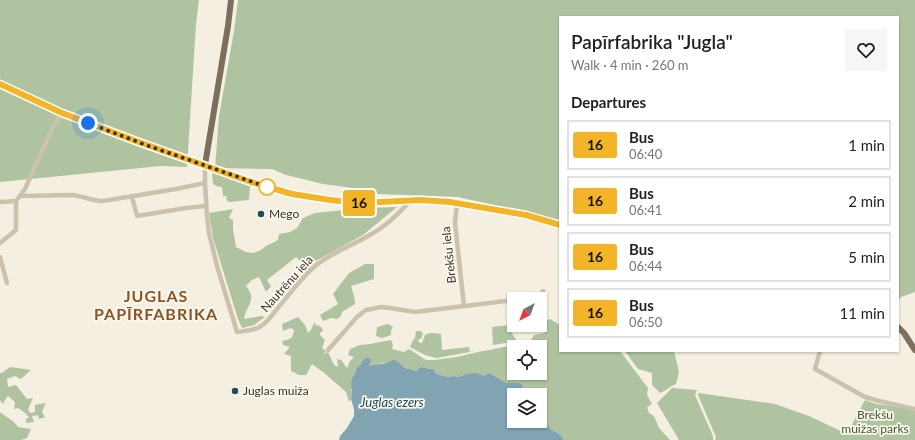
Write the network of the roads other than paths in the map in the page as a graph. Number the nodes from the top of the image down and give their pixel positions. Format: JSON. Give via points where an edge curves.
{"nodes":[{"id":1,"x":231,"y":0,"type":"edge"},
{"id":2,"x":0,"y":84,"type":"edge"},
{"id":3,"x":62,"y":113,"type":"junction"},
{"id":4,"x":205,"y":165,"type":"junction"},
{"id":5,"x":205,"y":183,"type":"junction"},
{"id":6,"x":20,"y":196,"type":"junction"},
{"id":7,"x":132,"y":196,"type":"junction"},
{"id":8,"x":16,"y":201,"type":"junction"},
{"id":9,"x":410,"y":201,"type":"junction"},
{"id":10,"x":0,"y":202,"type":"edge"},
{"id":11,"x":457,"y":203,"type":"junction"},
{"id":12,"x":206,"y":206,"type":"junction"},
{"id":13,"x":559,"y":225,"type":"edge"},
{"id":14,"x":0,"y":243,"type":"edge"},
{"id":15,"x":0,"y":257,"type":"edge"},
{"id":16,"x":8,"y":283,"type":"dead end"},
{"id":17,"x":507,"y":301,"type":"edge"},
{"id":18,"x":464,"y":306,"type":"junction"},
{"id":19,"x":899,"y":328,"type":"edge"},
{"id":20,"x":328,"y":350,"type":"dead end"},
{"id":21,"x":915,"y":350,"type":"edge"},
{"id":22,"x":820,"y":352,"type":"edge"},
{"id":23,"x":915,"y":408,"type":"edge"}],
"edges":[{"from":1,"to":4,"type":"main road"},
{"from":2,"to":3,"type":"main road"},
{"from":3,"to":4,"type":"main road"},
{"from":3,"to":6,"type":"street"},
{"from":4,"to":5,"type":"street","name":"Nautrēnu iela"},
{"from":4,"to":9,"type":"main road","via":[[292,194],[361,203]]},
{"from":5,"to":7,"type":"street"},
{"from":5,"to":12,"type":"street","name":"Nautrēnu iela"},
{"from":6,"to":7,"type":"street","via":[[72,195],[96,202]]},
{"from":6,"to":8,"type":"street"},
{"from":7,"to":12,"type":"street","via":[[137,216]]},
{"from":8,"to":10,"type":"street"},
{"from":8,"to":14,"type":"street","via":[[16,230]]},
{"from":9,"to":11,"type":"main road","via":[[434,200]]},
{"from":9,"to":12,"type":"street","name":"Nautrēnu iela","via":[[384,226],[317,264],[262,325],[252,330],[237,332],[212,246]]},
{"from":11,"to":13,"type":"main road","via":[[526,215]]},
{"from":11,"to":18,"type":"street","name":"Brekšu iela","via":[[455,223]]},
{"from":15,"to":16,"type":"street"},
{"from":17,"to":18,"type":"street"},
{"from":18,"to":20,"type":"street","via":[[415,312],[381,307],[366,310]]},
{"from":19,"to":21,"type":"main road"},
{"from":22,"to":23,"type":"street","via":[[815,369],[865,397]]}]}
